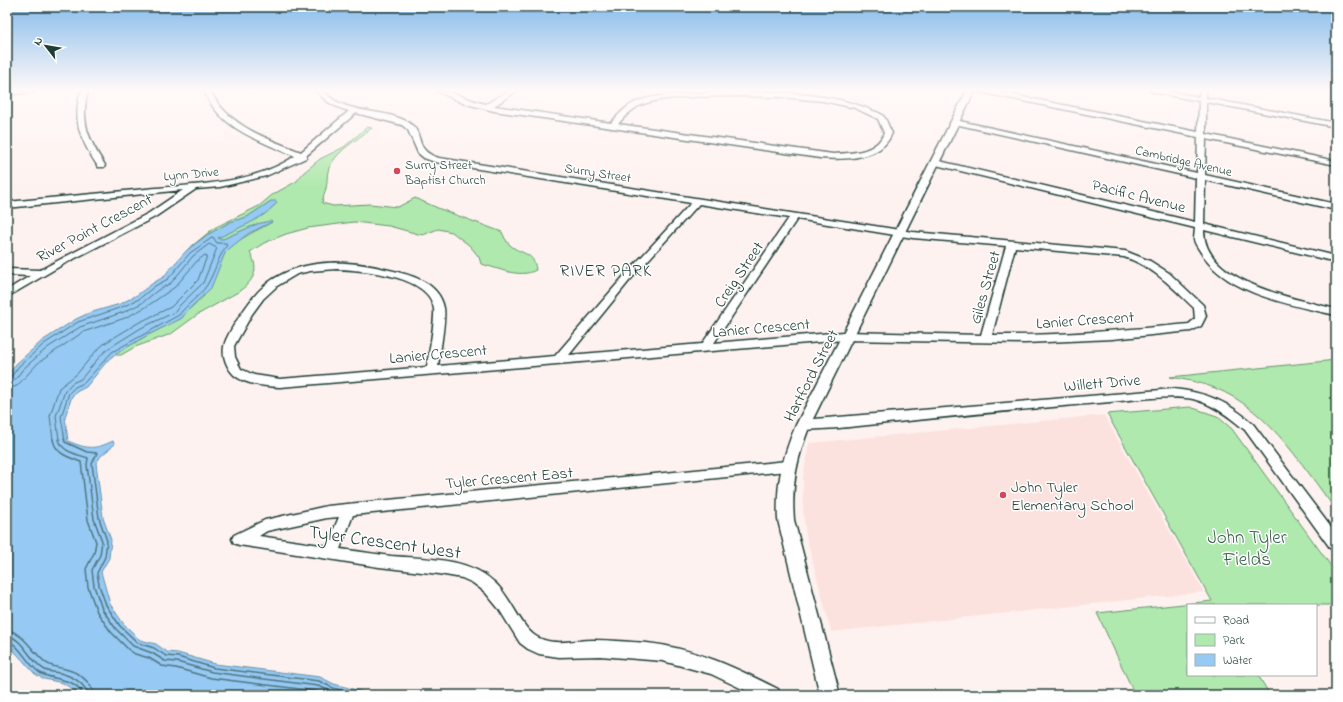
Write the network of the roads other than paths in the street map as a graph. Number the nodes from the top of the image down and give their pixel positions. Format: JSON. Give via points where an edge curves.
{"nodes":[{"id":1,"x":955,"y":122,"type":"edge"},
{"id":2,"x":81,"y":123,"type":"edge"},
{"id":3,"x":233,"y":123,"type":"edge"},
{"id":4,"x":341,"y":123,"type":"edge"},
{"id":5,"x":404,"y":123,"type":"edge"},
{"id":6,"x":597,"y":123,"type":"edge"},
{"id":7,"x":885,"y":123,"type":"edge"},
{"id":8,"x":958,"y":123,"type":"edge"},
{"id":9,"x":1141,"y":123,"type":"edge"},
{"id":10,"x":1202,"y":123,"type":"edge"},
{"id":11,"x":1325,"y":123,"type":"edge"},
{"id":12,"x":613,"y":125,"type":"joint"},
{"id":13,"x":1336,"y":125,"type":"edge"},
{"id":14,"x":1202,"y":135,"type":"junction"},
{"id":15,"x":303,"y":156,"type":"junction"},
{"id":16,"x":935,"y":162,"type":"junction"},
{"id":17,"x":1336,"y":163,"type":"edge"},
{"id":18,"x":100,"y":165,"type":"dead end"},
{"id":19,"x":1201,"y":178,"type":"junction"},
{"id":20,"x":195,"y":186,"type":"junction"},
{"id":21,"x":697,"y":200,"type":"junction"},
{"id":22,"x":7,"y":205,"type":"edge"},
{"id":23,"x":1336,"y":208,"type":"edge"},
{"id":24,"x":794,"y":217,"type":"junction"},
{"id":25,"x":1200,"y":225,"type":"junction"},
{"id":26,"x":900,"y":233,"type":"junction"},
{"id":27,"x":1011,"y":244,"type":"junction"},
{"id":28,"x":1336,"y":259,"type":"edge"},
{"id":29,"x":7,"y":272,"type":"edge"},
{"id":30,"x":41,"y":273,"type":"junction"},
{"id":31,"x":7,"y":294,"type":"edge"},
{"id":32,"x":1336,"y":312,"type":"edge"},
{"id":33,"x":848,"y":336,"type":"junction"},
{"id":34,"x":985,"y":339,"type":"junction"},
{"id":35,"x":706,"y":347,"type":"junction"},
{"id":36,"x":559,"y":359,"type":"junction"},
{"id":37,"x":432,"y":369,"type":"junction"},
{"id":38,"x":803,"y":424,"type":"junction"},
{"id":39,"x":787,"y":466,"type":"junction"},
{"id":40,"x":348,"y":510,"type":"junction"},
{"id":41,"x":239,"y":539,"type":"joint"},
{"id":42,"x":1336,"y":545,"type":"edge"},
{"id":43,"x":331,"y":553,"type":"junction"},
{"id":44,"x":772,"y":695,"type":"edge"},
{"id":45,"x":830,"y":695,"type":"edge"}],
"edges":[{"from":1,"to":16,"type":"street","name":"Hartford Street"},
{"from":2,"to":18,"type":"street","via":[[87,144]]},
{"from":3,"to":15,"type":"street"},
{"from":4,"to":15,"type":"street","name":"Lynn Drive"},
{"from":5,"to":21,"type":"street","name":"Surry Street","via":[[414,132],[424,155],[438,160]]},
{"from":6,"to":12,"type":"street"},
{"from":7,"to":12,"type":"street","via":[[887,136],[881,144],[868,151],[848,156],[826,156]]},
{"from":8,"to":19,"type":"street","name":"Cambridge Avenue"},
{"from":9,"to":14,"type":"street"},
{"from":10,"to":14,"type":"street"},
{"from":11,"to":13,"type":"street"},
{"from":14,"to":17,"type":"street"},
{"from":14,"to":19,"type":"street"},
{"from":15,"to":20,"type":"street","name":"Lynn Drive","via":[[266,174],[236,182]]},
{"from":16,"to":25,"type":"street","name":"Pacific Avenue"},
{"from":16,"to":26,"type":"street","name":"Hartford Street"},
{"from":19,"to":23,"type":"street","name":"Cambridge Avenue"},
{"from":19,"to":25,"type":"street"},
{"from":20,"to":22,"type":"street","name":"Lynn Drive"},
{"from":20,"to":30,"type":"street","name":"River Point Crescent","via":[[136,224]]},
{"from":21,"to":24,"type":"street","name":"Surry Street"},
{"from":21,"to":36,"type":"street"},
{"from":24,"to":26,"type":"street","name":"Surry Street"},
{"from":24,"to":35,"type":"street","name":"Creig Street"},
{"from":25,"to":28,"type":"street","name":"Pacific Avenue"},
{"from":25,"to":32,"type":"street","via":[[1199,240],[1207,254],[1226,274],[1265,293]]},
{"from":26,"to":27,"type":"street","name":"Lanier Crescent"},
{"from":26,"to":33,"type":"street","name":"Hartford Street"},
{"from":27,"to":34,"type":"street","name":"Giles Street"},
{"from":27,"to":34,"type":"street","name":"Lanier Crescent","via":[[1125,254],[1144,260],[1199,307],[1201,320],[1191,327],[1112,334],[1040,339]]},
{"from":29,"to":30,"type":"street"},
{"from":30,"to":31,"type":"street","name":"River Point Crescent"},
{"from":33,"to":34,"type":"street","name":"Lanier Crescent"},
{"from":33,"to":35,"type":"street","name":"Lanier Crescent"},
{"from":33,"to":38,"type":"street","name":"Hartford Street"},
{"from":35,"to":36,"type":"street","name":"Lanier Crescent"},
{"from":36,"to":37,"type":"street","name":"Lanier Crescent"},
{"from":37,"to":37,"type":"street","name":"Lanier Crescent","via":[[280,383],[242,375],[230,363],[228,355],[229,346],[257,298],[274,283],[290,275],[316,268],[361,267],[395,274],[427,288],[433,294],[439,310]]},
{"from":38,"to":39,"type":"street","name":"Hartford Street"},
{"from":38,"to":42,"type":"street","name":"Willett Drive","via":[[839,423],[1173,393],[1194,395],[1218,404],[1249,427]]},
{"from":39,"to":40,"type":"street","name":"Tyler Crescent East"},
{"from":39,"to":45,"type":"street","name":"Hartford Street","via":[[784,491],[786,520]]},
{"from":40,"to":41,"type":"street","name":"Tyler Crescent East","via":[[308,515],[265,526]]},
{"from":40,"to":43,"type":"street"},
{"from":41,"to":43,"type":"street","name":"Tyler Crescent West"},
{"from":43,"to":44,"type":"street","name":"Tyler Crescent West","via":[[459,570],[473,576],[486,584],[500,598],[519,631],[538,646],[551,649],[649,651],[678,656],[706,664]]}]}
